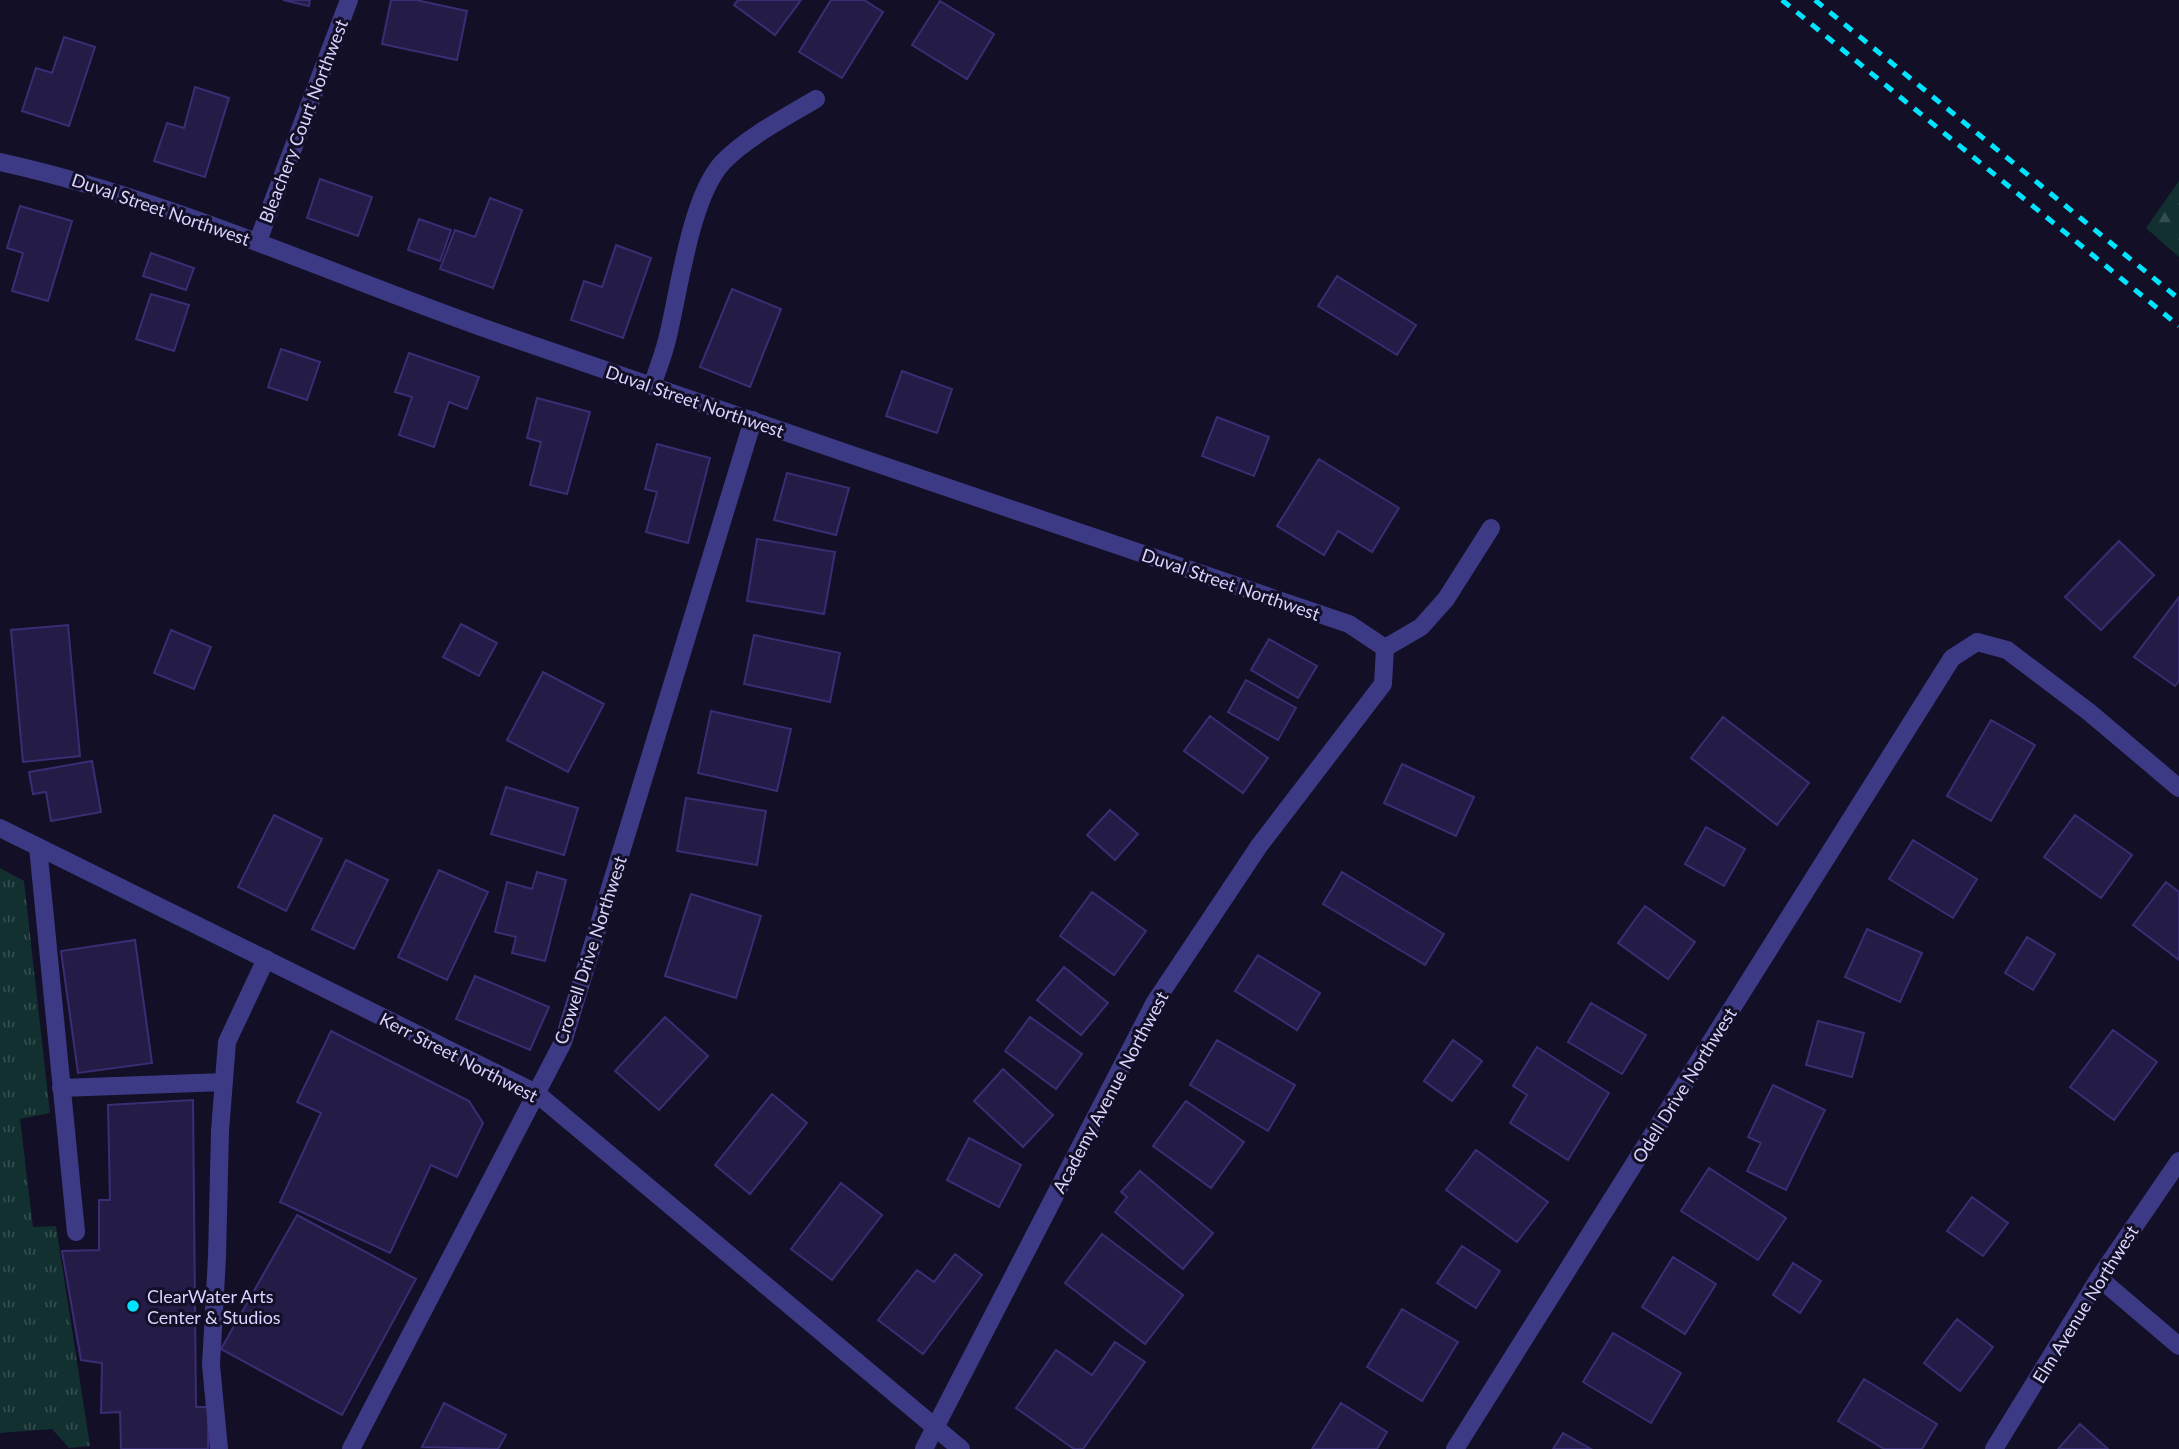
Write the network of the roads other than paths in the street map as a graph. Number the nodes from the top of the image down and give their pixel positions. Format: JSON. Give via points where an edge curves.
{"nodes":[{"id":1,"x":349,"y":0,"type":"edge"},
{"id":2,"x":816,"y":99,"type":"dead end"},
{"id":3,"x":0,"y":162,"type":"edge"},
{"id":4,"x":258,"y":241,"type":"junction"},
{"id":5,"x":652,"y":386,"type":"junction"},
{"id":6,"x":752,"y":420,"type":"junction"},
{"id":7,"x":1491,"y":528,"type":"dead end"},
{"id":8,"x":1385,"y":648,"type":"junction"},
{"id":9,"x":2179,"y":788,"type":"edge"},
{"id":10,"x":0,"y":828,"type":"edge"},
{"id":11,"x":38,"y":846,"type":"junction"},
{"id":12,"x":266,"y":959,"type":"junction"},
{"id":13,"x":224,"y":1082,"type":"junction"},
{"id":14,"x":61,"y":1088,"type":"junction"},
{"id":15,"x":536,"y":1093,"type":"junction"},
{"id":16,"x":2179,"y":1161,"type":"edge"},
{"id":17,"x":76,"y":1232,"type":"dead end"},
{"id":18,"x":2099,"y":1278,"type":"junction"},
{"id":19,"x":2179,"y":1346,"type":"edge"},
{"id":20,"x":936,"y":1429,"type":"junction"},
{"id":21,"x":219,"y":1449,"type":"edge"},
{"id":22,"x":351,"y":1449,"type":"edge"},
{"id":23,"x":924,"y":1449,"type":"edge"},
{"id":24,"x":961,"y":1449,"type":"edge"},
{"id":25,"x":1455,"y":1449,"type":"edge"},
{"id":26,"x":1994,"y":1449,"type":"edge"}],
"edges":[{"from":1,"to":4,"type":"street","name":"Bleachery Court Northwest"},
{"from":2,"to":5,"type":"street","via":[[755,136],[722,163],[704,194]]},
{"from":3,"to":4,"type":"street","name":"Duval Street Northwest","via":[[66,177]]},
{"from":4,"to":5,"type":"street","name":"Duval Street Northwest"},
{"from":5,"to":6,"type":"street","name":"Duval Street Northwest"},
{"from":6,"to":8,"type":"street","name":"Duval Street Northwest","via":[[1349,624]]},
{"from":6,"to":15,"type":"street","name":"Crowell Drive Northwest","via":[[563,1042]]},
{"from":7,"to":8,"type":"street","via":[[1446,600],[1421,627]]},
{"from":8,"to":20,"type":"street","name":"Academy Avenue Northwest","via":[[1383,684],[1259,846],[1155,1002]]},
{"from":9,"to":25,"type":"street","name":"Odell Drive Northwest","via":[[2007,650],[1977,642],[1952,658]]},
{"from":10,"to":11,"type":"street","name":"Kerr Street Northwest"},
{"from":11,"to":12,"type":"street","name":"Kerr Street Northwest"},
{"from":11,"to":14,"type":"street"},
{"from":12,"to":13,"type":"street","via":[[227,1042]]},
{"from":12,"to":15,"type":"street","name":"Kerr Street Northwest"},
{"from":13,"to":14,"type":"street"},
{"from":13,"to":21,"type":"street","via":[[211,1365]]},
{"from":14,"to":17,"type":"street"},
{"from":15,"to":20,"type":"street","name":"Kerr Street Northwest"},
{"from":15,"to":22,"type":"street","name":"Crowell Drive Northwest"},
{"from":16,"to":18,"type":"street","name":"Elm Avenue Northwest"},
{"from":18,"to":19,"type":"street"},
{"from":18,"to":26,"type":"street","name":"Elm Avenue Northwest"},
{"from":20,"to":23,"type":"street","name":"Academy Avenue Northwest"},
{"from":20,"to":24,"type":"street","name":"Kerr Street Northwest"}]}
